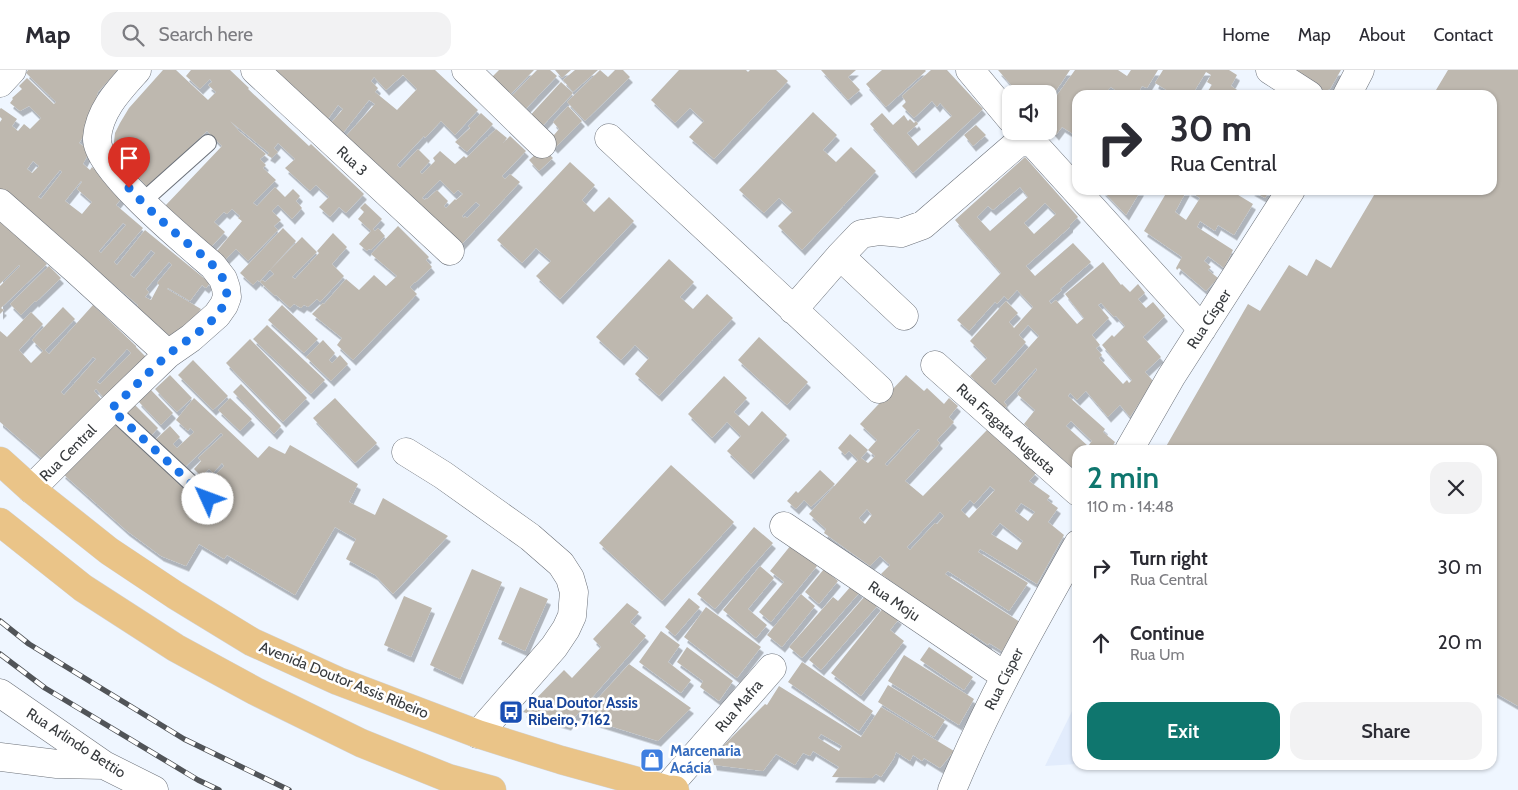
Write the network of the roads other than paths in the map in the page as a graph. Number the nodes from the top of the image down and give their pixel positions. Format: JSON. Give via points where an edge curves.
{"nodes":[{"id":1,"x":12,"y":70,"type":"edge"},
{"id":2,"x":138,"y":70,"type":"edge"},
{"id":3,"x":255,"y":70,"type":"edge"},
{"id":4,"x":466,"y":70,"type":"edge"},
{"id":5,"x":970,"y":70,"type":"edge"},
{"id":6,"x":1270,"y":70,"type":"edge"},
{"id":7,"x":1360,"y":70,"type":"edge"},
{"id":8,"x":0,"y":83,"type":"edge"},
{"id":9,"x":1301,"y":90,"type":"edge"},
{"id":10,"x":1349,"y":90,"type":"edge"},
{"id":11,"x":1002,"y":108,"type":"edge"},
{"id":12,"x":609,"y":138,"type":"dead end"},
{"id":13,"x":1009,"y":140,"type":"edge"},
{"id":14,"x":1030,"y":140,"type":"edge"},
{"id":15,"x":208,"y":143,"type":"dead end"},
{"id":16,"x":542,"y":144,"type":"dead end"},
{"id":17,"x":1072,"y":186,"type":"edge"},
{"id":18,"x":1080,"y":195,"type":"edge"},
{"id":19,"x":1288,"y":195,"type":"edge"},
{"id":20,"x":142,"y":202,"type":"junction"},
{"id":21,"x":0,"y":203,"type":"edge"},
{"id":22,"x":450,"y":251,"type":"dead end"},
{"id":23,"x":840,"y":256,"type":"junction"},
{"id":24,"x":792,"y":310,"type":"junction"},
{"id":25,"x":904,"y":316,"type":"dead end"},
{"id":26,"x":1202,"y":329,"type":"junction"},
{"id":27,"x":168,"y":354,"type":"junction"},
{"id":28,"x":934,"y":365,"type":"dead end"},
{"id":29,"x":879,"y":389,"type":"dead end"},
{"id":30,"x":111,"y":409,"type":"junction"},
{"id":31,"x":1132,"y":445,"type":"edge"},
{"id":32,"x":406,"y":452,"type":"dead end"},
{"id":33,"x":0,"y":461,"type":"edge"},
{"id":34,"x":1072,"y":487,"type":"edge"},
{"id":35,"x":32,"y":489,"type":"junction"},
{"id":36,"x":208,"y":499,"type":"dead end"},
{"id":37,"x":0,"y":522,"type":"edge"},
{"id":38,"x":784,"y":526,"type":"dead end"},
{"id":39,"x":1072,"y":555,"type":"edge"},
{"id":40,"x":772,"y":668,"type":"dead end"},
{"id":41,"x":1005,"y":676,"type":"junction"},
{"id":42,"x":0,"y":693,"type":"edge"},
{"id":43,"x":478,"y":734,"type":"junction"},
{"id":44,"x":0,"y":757,"type":"edge"},
{"id":45,"x":104,"y":765,"type":"junction"},
{"id":46,"x":150,"y":789,"type":"edge"},
{"id":47,"x":671,"y":789,"type":"edge"},
{"id":48,"x":492,"y":790,"type":"edge"},
{"id":49,"x":952,"y":790,"type":"edge"}],
"edges":[{"from":1,"to":8,"type":"street"},
{"from":2,"to":20,"type":"street","name":"Rua Central","via":[[102,116],[97,146]]},
{"from":3,"to":22,"type":"street","name":"Rua 3"},
{"from":4,"to":16,"type":"street"},
{"from":5,"to":11,"type":"street"},
{"from":6,"to":9,"type":"street"},
{"from":7,"to":10,"type":"street"},
{"from":12,"to":24,"type":"street"},
{"from":13,"to":23,"type":"street","via":[[923,224],[901,233],[880,231],[861,234]]},
{"from":14,"to":17,"type":"street"},
{"from":15,"to":20,"type":"lane"},
{"from":18,"to":26,"type":"street"},
{"from":19,"to":26,"type":"street","name":"Rua Císper"},
{"from":20,"to":27,"type":"street","name":"Rua Central","via":[[213,266],[223,278],[226,288],[227,297],[217,315]]},
{"from":21,"to":27,"type":"street"},
{"from":23,"to":24,"type":"street"},
{"from":23,"to":25,"type":"street"},
{"from":24,"to":29,"type":"street"},
{"from":26,"to":31,"type":"street","name":"Rua Císper"},
{"from":27,"to":30,"type":"street","name":"Rua Central"},
{"from":28,"to":34,"type":"street","name":"Rua Fragata Augusta"},
{"from":30,"to":35,"type":"street","name":"Rua Central"},
{"from":30,"to":36,"type":"lane"},
{"from":32,"to":43,"type":"street","via":[[530,538],[561,564],[574,592],[572,616],[554,647]]},
{"from":33,"to":35,"type":"main road","name":"Avenida Doutor Assis Ribeiro"},
{"from":35,"to":43,"type":"main road","name":"Avenida Doutor Assis Ribeiro","via":[[109,551],[252,642],[338,681]]},
{"from":37,"to":48,"type":"main road","via":[[83,588],[176,648],[255,692],[361,743],[448,778]]},
{"from":38,"to":41,"type":"street","name":"Rua Moju"},
{"from":39,"to":41,"type":"street","name":"Rua Císper"},
{"from":40,"to":47,"type":"street","name":"Rua Mafra"},
{"from":41,"to":49,"type":"street","name":"Rua Císper"},
{"from":42,"to":45,"type":"street","name":"Rua Arlindo Bettio"},
{"from":43,"to":47,"type":"main road","name":"Avenida Doutor Assis Ribeiro"},
{"from":44,"to":45,"type":"street","via":[[58,764]]},
{"from":45,"to":46,"type":"street","name":"Rua Arlindo Bettio"}]}
